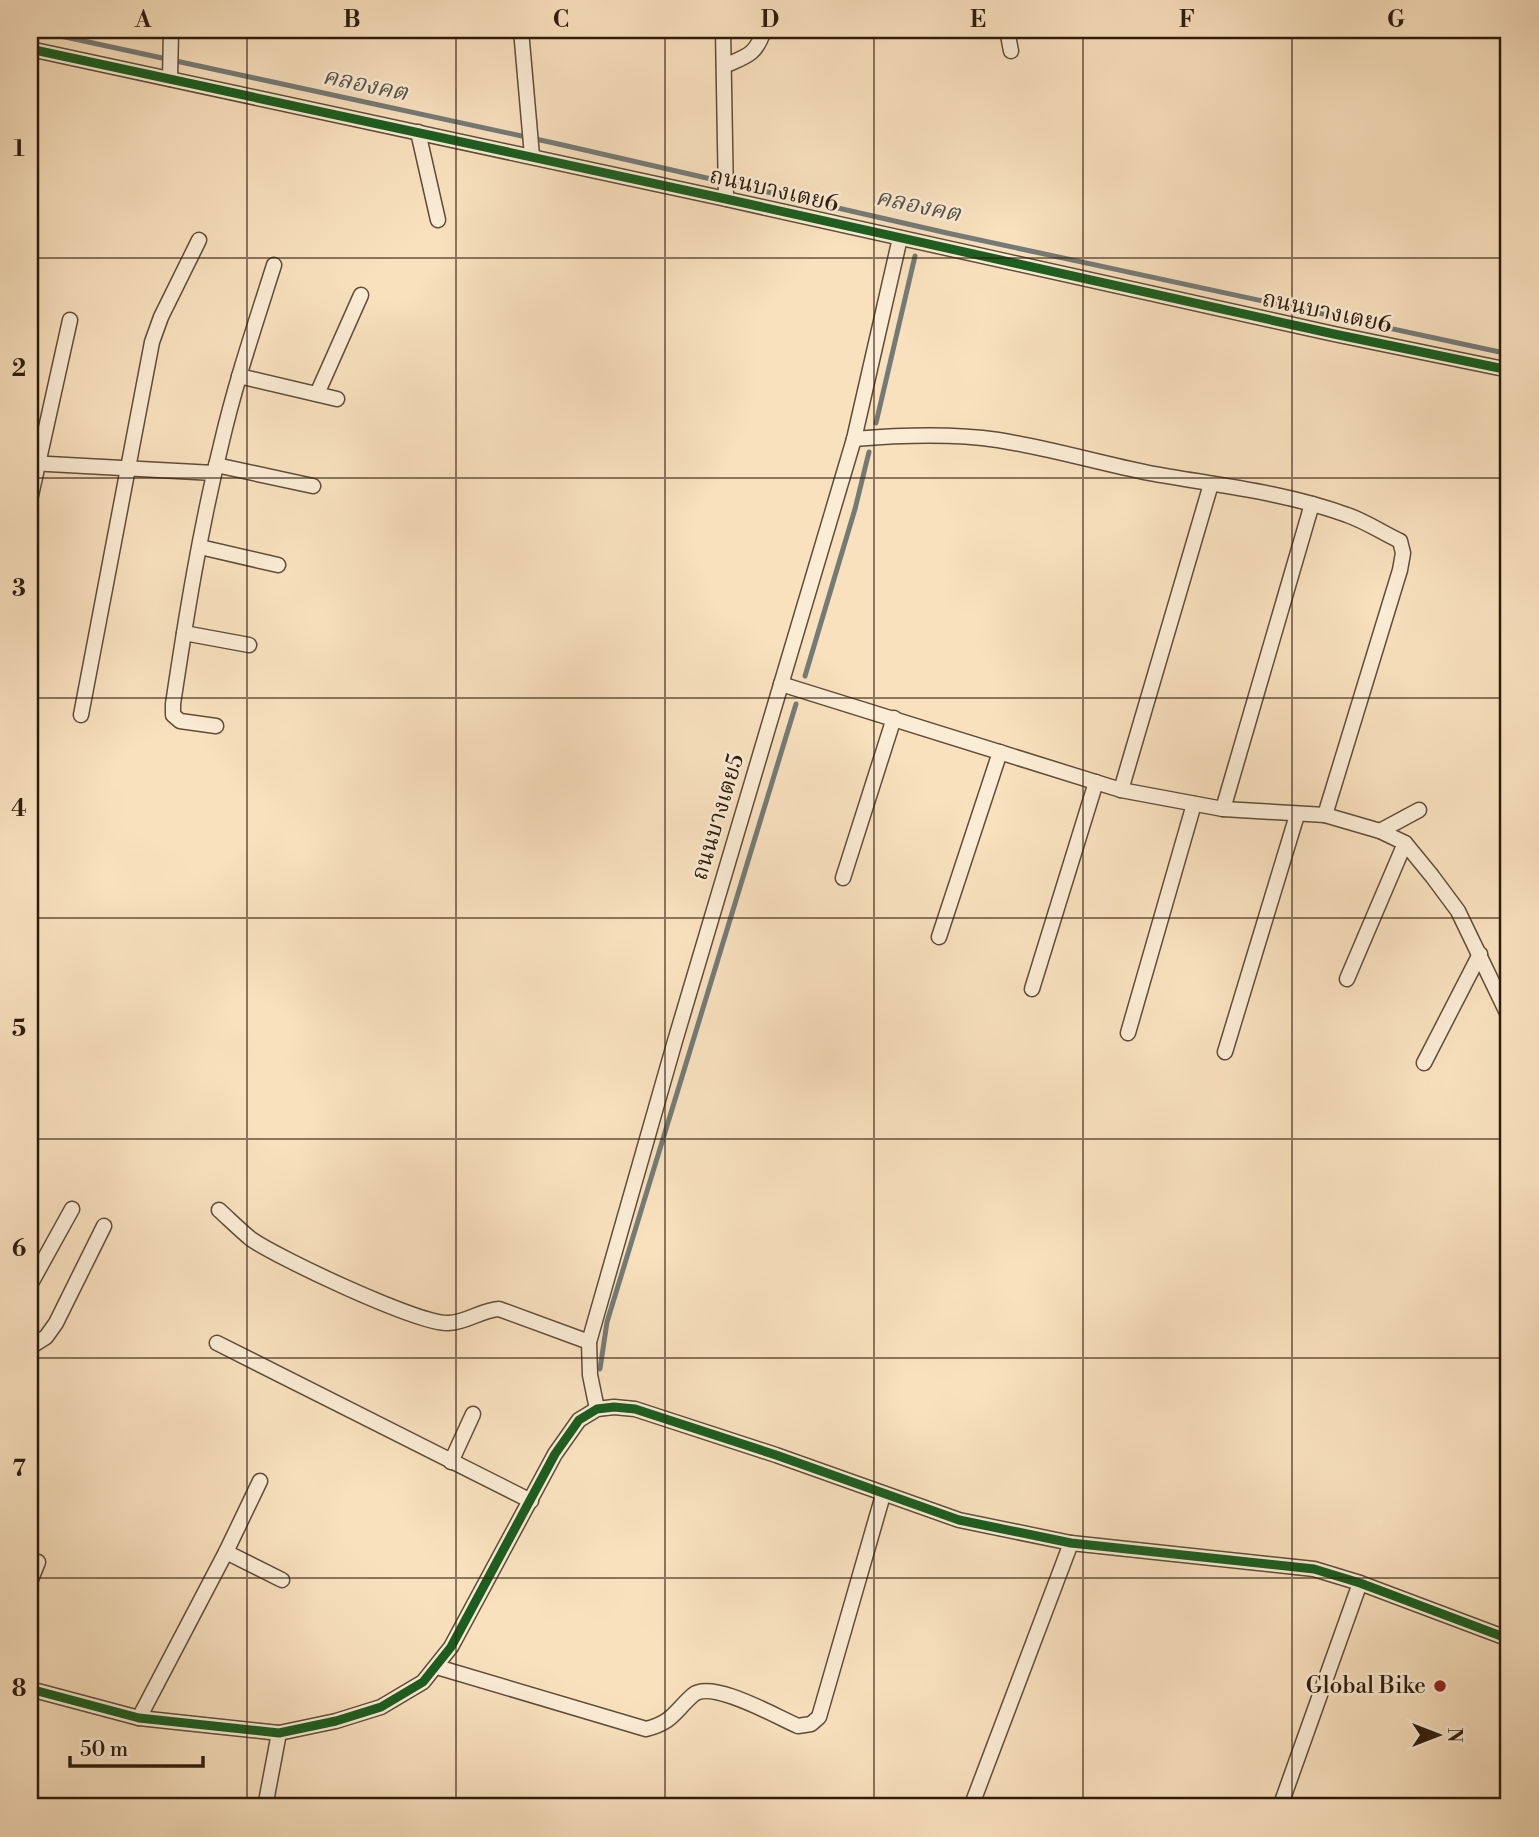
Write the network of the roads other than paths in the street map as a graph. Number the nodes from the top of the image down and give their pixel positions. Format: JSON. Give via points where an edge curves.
{"nodes":[{"id":1,"x":171,"y":30,"type":"edge"},
{"id":2,"x":521,"y":30,"type":"edge"},
{"id":3,"x":723,"y":30,"type":"edge"},
{"id":4,"x":764,"y":30,"type":"edge"},
{"id":5,"x":1007,"y":30,"type":"edge"},
{"id":6,"x":30,"y":49,"type":"edge"},
{"id":7,"x":1011,"y":51,"type":"dead end"},
{"id":8,"x":724,"y":66,"type":"junction"},
{"id":9,"x":170,"y":76,"type":"junction"},
{"id":10,"x":418,"y":132,"type":"junction"},
{"id":11,"x":531,"y":153,"type":"junction"},
{"id":12,"x":726,"y":197,"type":"junction"},
{"id":13,"x":438,"y":220,"type":"dead end"},
{"id":14,"x":900,"y":238,"type":"junction"},
{"id":15,"x":199,"y":240,"type":"dead end"},
{"id":16,"x":274,"y":265,"type":"dead end"},
{"id":17,"x":361,"y":295,"type":"dead end"},
{"id":18,"x":70,"y":320,"type":"dead end"},
{"id":19,"x":1509,"y":370,"type":"edge"},
{"id":20,"x":239,"y":376,"type":"junction"},
{"id":21,"x":317,"y":394,"type":"junction"},
{"id":22,"x":337,"y":399,"type":"dead end"},
{"id":23,"x":855,"y":439,"type":"junction"},
{"id":24,"x":33,"y":463,"type":"edge"},
{"id":25,"x":127,"y":469,"type":"junction"},
{"id":26,"x":215,"y":469,"type":"junction"},
{"id":27,"x":1211,"y":484,"type":"junction"},
{"id":28,"x":313,"y":486,"type":"dead end"},
{"id":29,"x":30,"y":500,"type":"edge"},
{"id":30,"x":1312,"y":504,"type":"junction"},
{"id":31,"x":200,"y":547,"type":"junction"},
{"id":32,"x":278,"y":565,"type":"dead end"},
{"id":33,"x":184,"y":633,"type":"junction"},
{"id":34,"x":249,"y":645,"type":"dead end"},
{"id":35,"x":781,"y":684,"type":"junction"},
{"id":36,"x":81,"y":715,"type":"dead end"},
{"id":37,"x":894,"y":718,"type":"junction"},
{"id":38,"x":216,"y":726,"type":"dead end"},
{"id":39,"x":1000,"y":752,"type":"junction"},
{"id":40,"x":1096,"y":782,"type":"junction"},
{"id":41,"x":1121,"y":790,"type":"junction"},
{"id":42,"x":1194,"y":804,"type":"junction"},
{"id":43,"x":1223,"y":809,"type":"junction"},
{"id":44,"x":1419,"y":810,"type":"dead end"},
{"id":45,"x":1297,"y":815,"type":"junction"},
{"id":46,"x":1325,"y":816,"type":"junction"},
{"id":47,"x":1380,"y":831,"type":"junction"},
{"id":48,"x":1405,"y":843,"type":"junction"},
{"id":49,"x":843,"y":878,"type":"dead end"},
{"id":50,"x":939,"y":937,"type":"dead end"},
{"id":51,"x":1480,"y":954,"type":"junction"},
{"id":52,"x":1347,"y":979,"type":"dead end"},
{"id":53,"x":1032,"y":989,"type":"dead end"},
{"id":54,"x":1509,"y":1017,"type":"edge"},
{"id":55,"x":1128,"y":1033,"type":"dead end"},
{"id":56,"x":1225,"y":1052,"type":"dead end"},
{"id":57,"x":1424,"y":1063,"type":"dead end"},
{"id":58,"x":72,"y":1209,"type":"dead end"},
{"id":59,"x":219,"y":1210,"type":"dead end"},
{"id":60,"x":104,"y":1226,"type":"dead end"},
{"id":61,"x":30,"y":1285,"type":"edge"},
{"id":62,"x":589,"y":1342,"type":"junction"},
{"id":63,"x":217,"y":1343,"type":"dead end"},
{"id":64,"x":30,"y":1347,"type":"edge"},
{"id":65,"x":597,"y":1409,"type":"junction"},
{"id":66,"x":473,"y":1414,"type":"dead end"},
{"id":67,"x":451,"y":1462,"type":"junction"},
{"id":68,"x":260,"y":1481,"type":"dead end"},
{"id":69,"x":883,"y":1494,"type":"junction"},
{"id":70,"x":531,"y":1501,"type":"junction"},
{"id":71,"x":1071,"y":1543,"type":"junction"},
{"id":72,"x":226,"y":1552,"type":"junction"},
{"id":73,"x":38,"y":1562,"type":"dead end"},
{"id":74,"x":282,"y":1580,"type":"dead end"},
{"id":75,"x":30,"y":1582,"type":"edge"},
{"id":76,"x":1360,"y":1583,"type":"junction"},
{"id":77,"x":1509,"y":1639,"type":"edge"},
{"id":78,"x":437,"y":1667,"type":"junction"},
{"id":79,"x":30,"y":1689,"type":"edge"},
{"id":80,"x":139,"y":1718,"type":"junction"},
{"id":81,"x":279,"y":1733,"type":"junction"},
{"id":82,"x":265,"y":1807,"type":"edge"},
{"id":83,"x":971,"y":1807,"type":"edge"},
{"id":84,"x":1280,"y":1807,"type":"edge"}],
"edges":[{"from":1,"to":9,"type":"street"},
{"from":2,"to":11,"type":"street"},
{"from":3,"to":8,"type":"street"},
{"from":4,"to":8,"type":"street","via":[[757,48]]},
{"from":5,"to":7,"type":"street"},
{"from":6,"to":9,"type":"street","name":"ถนนบางเตย6"},
{"from":8,"to":12,"type":"street"},
{"from":9,"to":10,"type":"street","name":"ถนนบางเตย6"},
{"from":10,"to":11,"type":"street","name":"ถนนบางเตย6"},
{"from":10,"to":13,"type":"street"},
{"from":11,"to":12,"type":"street","name":"ถนนบางเตย6"},
{"from":12,"to":14,"type":"street","name":"ถนนบางเตย6"},
{"from":14,"to":19,"type":"street","name":"ถนนบางเตย6"},
{"from":14,"to":23,"type":"street","name":"ถนนบางเตย5"},
{"from":15,"to":25,"type":"street","via":[[152,342]]},
{"from":16,"to":20,"type":"street"},
{"from":17,"to":21,"type":"street"},
{"from":18,"to":24,"type":"street"},
{"from":20,"to":21,"type":"street"},
{"from":20,"to":26,"type":"street"},
{"from":21,"to":22,"type":"street"},
{"from":23,"to":27,"type":"street","via":[[898,435],[996,440]]},
{"from":23,"to":35,"type":"street","name":"ถนนบางเตย5"},
{"from":24,"to":25,"type":"street"},
{"from":24,"to":29,"type":"street"},
{"from":25,"to":26,"type":"street"},
{"from":25,"to":36,"type":"street"},
{"from":26,"to":28,"type":"street"},
{"from":26,"to":31,"type":"street"},
{"from":27,"to":30,"type":"street"},
{"from":27,"to":41,"type":"street"},
{"from":30,"to":43,"type":"street"},
{"from":30,"to":46,"type":"street","via":[[1351,516],[1399,541],[1403,553]]},
{"from":31,"to":32,"type":"street"},
{"from":31,"to":33,"type":"street"},
{"from":33,"to":34,"type":"street"},
{"from":33,"to":38,"type":"street","via":[[173,715],[180,721]]},
{"from":35,"to":37,"type":"street"},
{"from":35,"to":62,"type":"street","name":"ถนนบางเตย5"},
{"from":37,"to":39,"type":"street"},
{"from":37,"to":49,"type":"street"},
{"from":39,"to":40,"type":"street"},
{"from":39,"to":50,"type":"street"},
{"from":40,"to":41,"type":"street"},
{"from":40,"to":53,"type":"street"},
{"from":41,"to":42,"type":"street"},
{"from":42,"to":43,"type":"street"},
{"from":42,"to":55,"type":"street"},
{"from":43,"to":45,"type":"street"},
{"from":44,"to":47,"type":"street"},
{"from":45,"to":46,"type":"street"},
{"from":45,"to":56,"type":"street"},
{"from":46,"to":47,"type":"street"},
{"from":47,"to":48,"type":"street"},
{"from":48,"to":51,"type":"street","via":[[1458,911]]},
{"from":48,"to":52,"type":"street"},
{"from":51,"to":54,"type":"street"},
{"from":51,"to":57,"type":"street"},
{"from":58,"to":61,"type":"street"},
{"from":59,"to":62,"type":"street","via":[[252,1240],[407,1313],[448,1323],[499,1309]]},
{"from":60,"to":64,"type":"street","via":[[56,1323],[46,1337]]},
{"from":62,"to":65,"type":"street","name":"ถนนบางเตย5"},
{"from":63,"to":67,"type":"street"},
{"from":65,"to":69,"type":"street","via":[[635,1409]]},
{"from":65,"to":70,"type":"street","via":[[579,1420]]},
{"from":66,"to":67,"type":"street"},
{"from":67,"to":70,"type":"street"},
{"from":68,"to":72,"type":"street"},
{"from":69,"to":71,"type":"street","via":[[959,1520]]},
{"from":69,"to":78,"type":"street","via":[[819,1717],[811,1724],[798,1726],[720,1691],[705,1690],[695,1692],[662,1725],[646,1729]]},
{"from":70,"to":78,"type":"street"},
{"from":71,"to":76,"type":"street","via":[[1314,1569]]},
{"from":71,"to":83,"type":"street"},
{"from":72,"to":74,"type":"street"},
{"from":72,"to":80,"type":"street"},
{"from":73,"to":75,"type":"street"},
{"from":76,"to":77,"type":"street"},
{"from":76,"to":84,"type":"street"},
{"from":78,"to":81,"type":"street","via":[[381,1707]]},
{"from":79,"to":80,"type":"street"},
{"from":80,"to":81,"type":"street"},
{"from":81,"to":82,"type":"street"}]}
